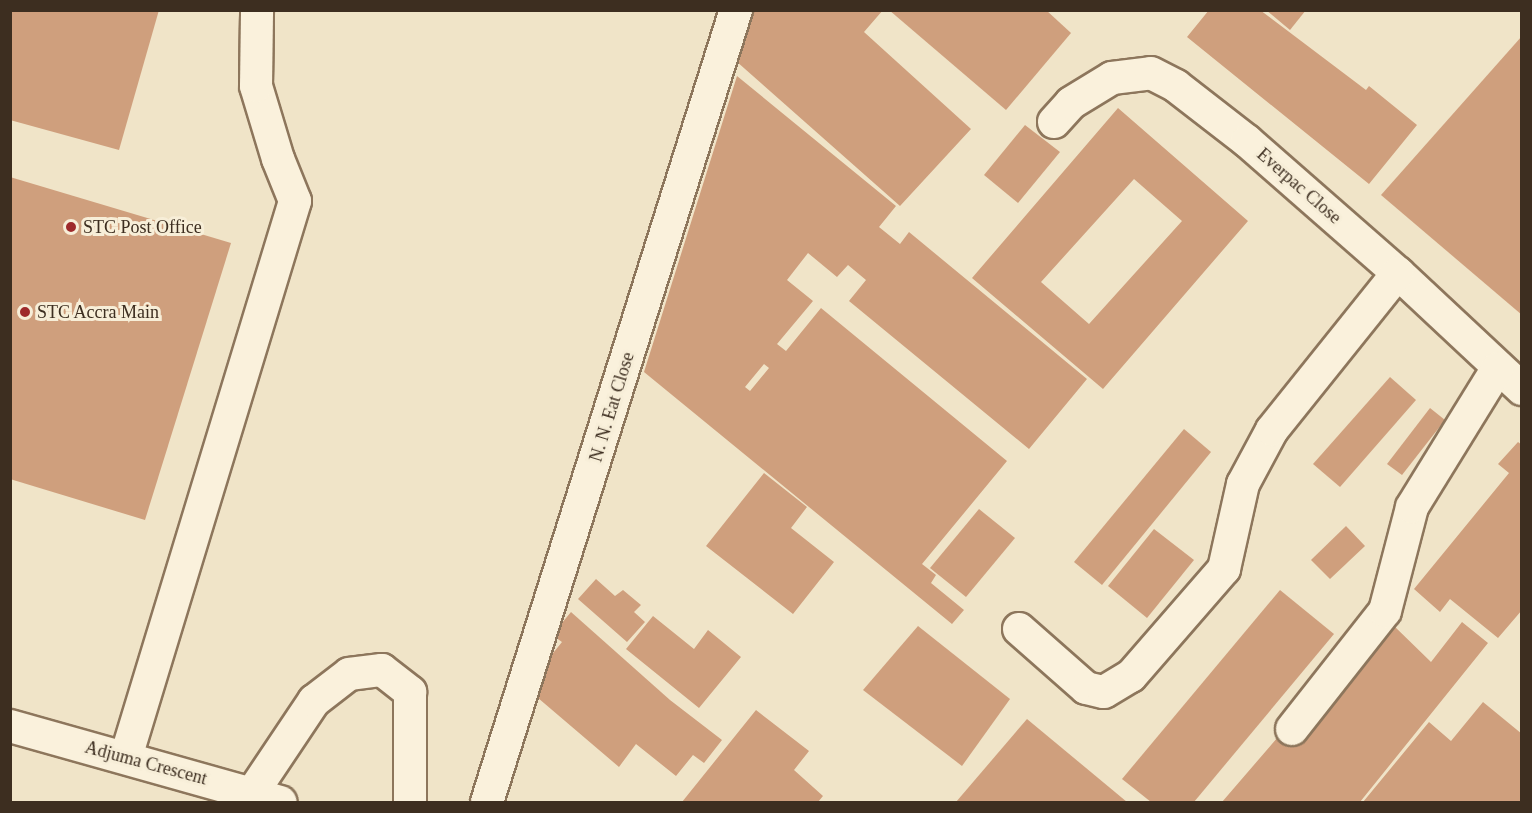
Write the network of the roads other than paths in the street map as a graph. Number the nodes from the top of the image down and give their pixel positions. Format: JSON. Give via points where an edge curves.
{"nodes":[{"id":1,"x":257,"y":10,"type":"edge"},
{"id":2,"x":736,"y":10,"type":"edge"},
{"id":3,"x":1054,"y":122,"type":"dead end"},
{"id":4,"x":1398,"y":273,"type":"junction"},
{"id":5,"x":1510,"y":379,"type":"edge"},
{"id":6,"x":1019,"y":629,"type":"dead end"},
{"id":7,"x":10,"y":726,"type":"edge"},
{"id":8,"x":1292,"y":729,"type":"dead end"},
{"id":9,"x":126,"y":757,"type":"junction"},
{"id":10,"x":253,"y":792,"type":"junction"},
{"id":11,"x":281,"y":802,"type":"edge"},
{"id":12,"x":410,"y":802,"type":"edge"},
{"id":13,"x":488,"y":802,"type":"edge"}],
"edges":[{"from":1,"to":9,"type":"lane","via":[[256,86],[295,201]]},
{"from":2,"to":13,"type":"lane","name":"N. N. Eat Close"},
{"from":3,"to":4,"type":"lane","name":"Everpac Close","via":[[1089,90],[1132,73],[1151,73],[1217,116]]},
{"from":4,"to":5,"type":"lane","name":"Everpac Close"},
{"from":4,"to":6,"type":"lane","via":[[1272,430],[1243,484],[1224,569],[1131,676],[1104,692],[1086,688]]},
{"from":5,"to":8,"type":"lane","via":[[1412,507],[1385,611]]},
{"from":7,"to":9,"type":"lane","name":"Adjuma Crescent"},
{"from":9,"to":10,"type":"lane","name":"Adjuma Crescent"},
{"from":10,"to":11,"type":"lane","name":"Adjuma Crescent"},
{"from":10,"to":12,"type":"lane","via":[[314,701],[349,674],[382,670],[410,692]]}]}
